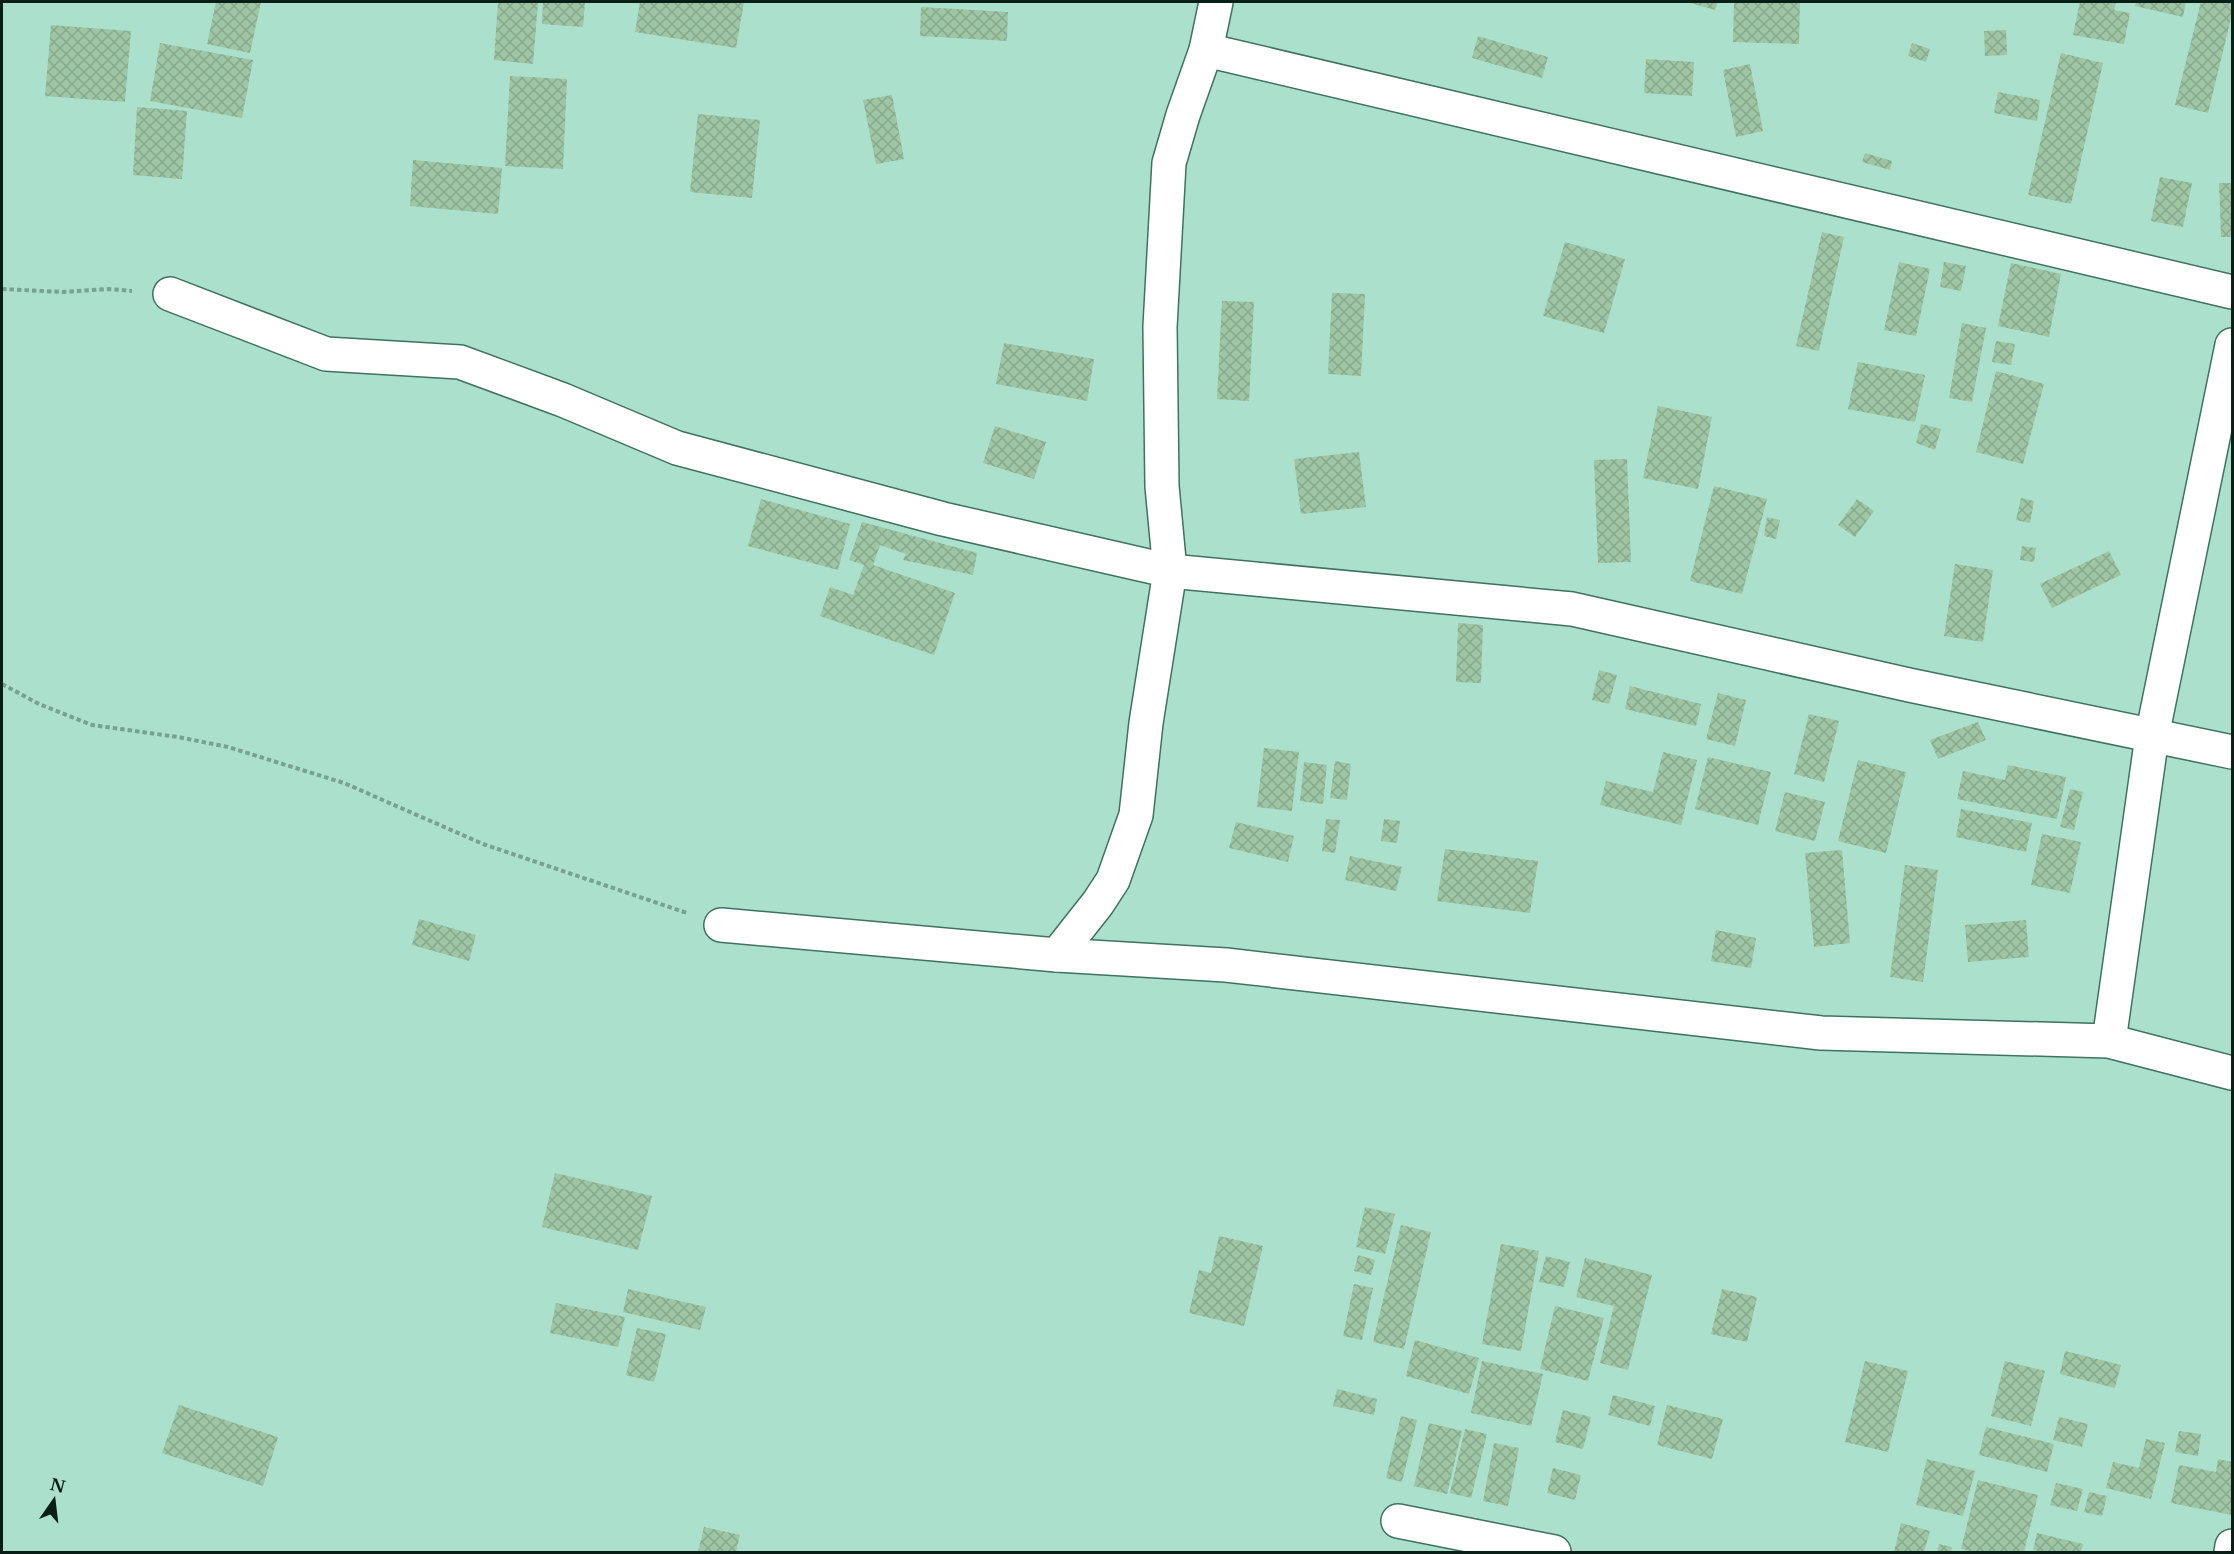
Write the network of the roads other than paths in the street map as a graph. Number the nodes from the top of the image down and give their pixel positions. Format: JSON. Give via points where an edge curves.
{"nodes":[{"id":1,"x":1216,"y":2,"type":"edge"},
{"id":2,"x":1206,"y":50,"type":"junction"},
{"id":3,"x":2232,"y":292,"type":"edge"},
{"id":4,"x":170,"y":294,"type":"road end"},
{"id":5,"x":2232,"y":345,"type":"edge"},
{"id":6,"x":1170,"y":571,"type":"junction"},
{"id":7,"x":2152,"y":736,"type":"junction"},
{"id":8,"x":2232,"y":752,"type":"edge"},
{"id":9,"x":721,"y":925,"type":"road end"},
{"id":10,"x":1057,"y":955,"type":"junction"},
{"id":11,"x":2109,"y":1041,"type":"junction"},
{"id":12,"x":2232,"y":1073,"type":"edge"},
{"id":13,"x":1398,"y":1521,"type":"dead end"},
{"id":14,"x":2232,"y":1546,"type":"edge"},
{"id":15,"x":1554,"y":1552,"type":"edge"},
{"id":16,"x":2230,"y":1552,"type":"edge"}],
"edges":[{"from":1,"to":2,"type":"street"},
{"from":2,"to":3,"type":"street"},
{"from":2,"to":6,"type":"street","via":[[1169,163],[1160,327],[1162,486]]},
{"from":4,"to":6,"type":"street","via":[[326,354],[460,362],[677,448],[943,519]]},
{"from":5,"to":7,"type":"street"},
{"from":6,"to":7,"type":"street","via":[[1572,609]]},
{"from":6,"to":10,"type":"street","via":[[1136,815],[1113,880]]},
{"from":7,"to":8,"type":"street"},
{"from":7,"to":11,"type":"street"},
{"from":9,"to":10,"type":"street"},
{"from":10,"to":11,"type":"street","via":[[1226,965],[1821,1033]]},
{"from":11,"to":12,"type":"street"},
{"from":13,"to":15,"type":"street"},
{"from":14,"to":16,"type":"street"}]}
